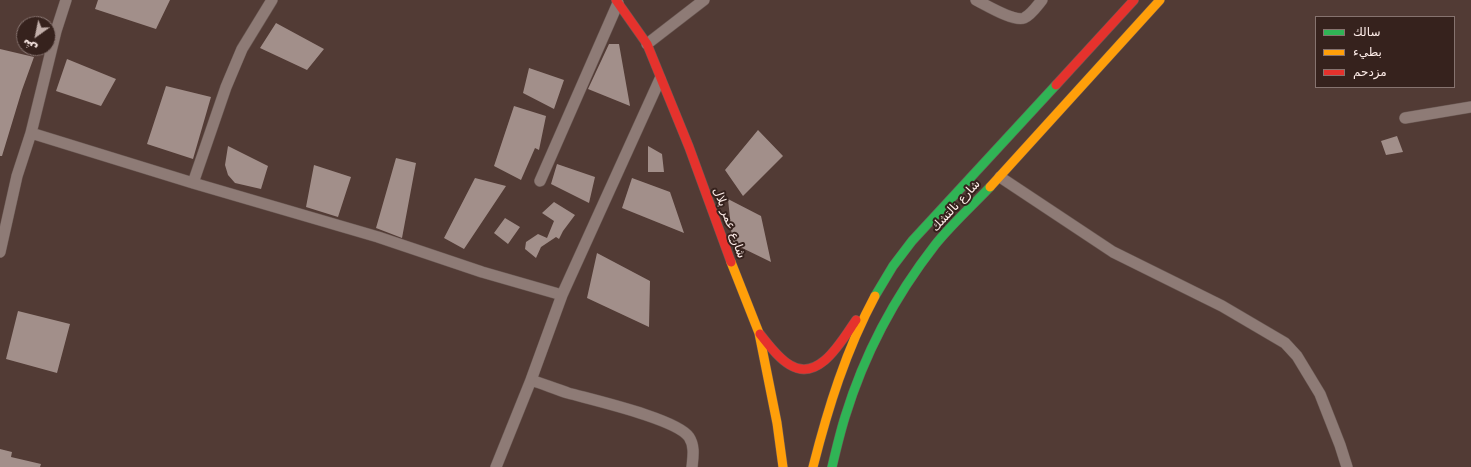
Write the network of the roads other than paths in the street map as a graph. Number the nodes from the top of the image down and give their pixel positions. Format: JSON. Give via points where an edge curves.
{"nodes":[{"id":1,"x":66,"y":0,"type":"edge"},
{"id":2,"x":272,"y":0,"type":"edge"},
{"id":3,"x":704,"y":0,"type":"edge"},
{"id":4,"x":976,"y":0,"type":"edge"},
{"id":5,"x":1042,"y":0,"type":"edge"},
{"id":6,"x":1134,"y":0,"type":"edge"},
{"id":7,"x":1160,"y":0,"type":"edge"},
{"id":8,"x":617,"y":2,"type":"edge"},
{"id":9,"x":647,"y":44,"type":"junction"},
{"id":10,"x":660,"y":79,"type":"junction"},
{"id":11,"x":1471,"y":107,"type":"edge"},
{"id":12,"x":1405,"y":118,"type":"dead end"},
{"id":13,"x":31,"y":134,"type":"junction"},
{"id":14,"x":1000,"y":177,"type":"junction"},
{"id":15,"x":540,"y":180,"type":"dead end"},
{"id":16,"x":193,"y":183,"type":"junction"},
{"id":17,"x":0,"y":252,"type":"edge"},
{"id":18,"x":878,"y":292,"type":"junction"},
{"id":19,"x":562,"y":295,"type":"junction"},
{"id":20,"x":759,"y":333,"type":"junction"},
{"id":21,"x":531,"y":380,"type":"junction"},
{"id":22,"x":496,"y":467,"type":"edge"},
{"id":23,"x":692,"y":467,"type":"edge"},
{"id":24,"x":783,"y":467,"type":"edge"},
{"id":25,"x":812,"y":467,"type":"edge"},
{"id":26,"x":832,"y":467,"type":"edge"},
{"id":27,"x":1347,"y":467,"type":"edge"}],
"edges":[{"from":1,"to":13,"type":"street"},
{"from":2,"to":16,"type":"street","via":[[242,50],[228,81]]},
{"from":3,"to":9,"type":"street"},
{"from":4,"to":5,"type":"street","via":[[1019,19],[1024,18]]},
{"from":6,"to":18,"type":"main road","name":"شارع نالتشك","via":[[909,244]]},
{"from":7,"to":14,"type":"main road","name":"شارع نالتشك"},
{"from":8,"to":9,"type":"main road","name":"شارع عمر بلال"},
{"from":8,"to":15,"type":"street"},
{"from":9,"to":10,"type":"main road","name":"شارع عمر بلال"},
{"from":10,"to":19,"type":"street"},
{"from":10,"to":20,"type":"main road","name":"شارع عمر بلال","via":[[689,147]]},
{"from":11,"to":12,"type":"street"},
{"from":13,"to":16,"type":"street"},
{"from":13,"to":17,"type":"street"},
{"from":14,"to":26,"type":"main road","name":"شارع نالتشك","via":[[936,244],[903,291],[874,344],[856,386]]},
{"from":14,"to":27,"type":"street","via":[[1112,252],[1222,306],[1286,343],[1320,394]]},
{"from":16,"to":19,"type":"street","via":[[378,237],[482,272]]},
{"from":18,"to":20,"type":"main road","via":[[832,353],[818,366],[807,370],[794,368],[780,357]]},
{"from":18,"to":25,"type":"main road","name":"شارع نالتشك","via":[[846,360]]},
{"from":19,"to":21,"type":"street"},
{"from":20,"to":24,"type":"main road","name":"شارع عمر بلال"},
{"from":21,"to":22,"type":"street"},
{"from":21,"to":23,"type":"street","via":[[671,424],[689,437],[693,445]]}]}
